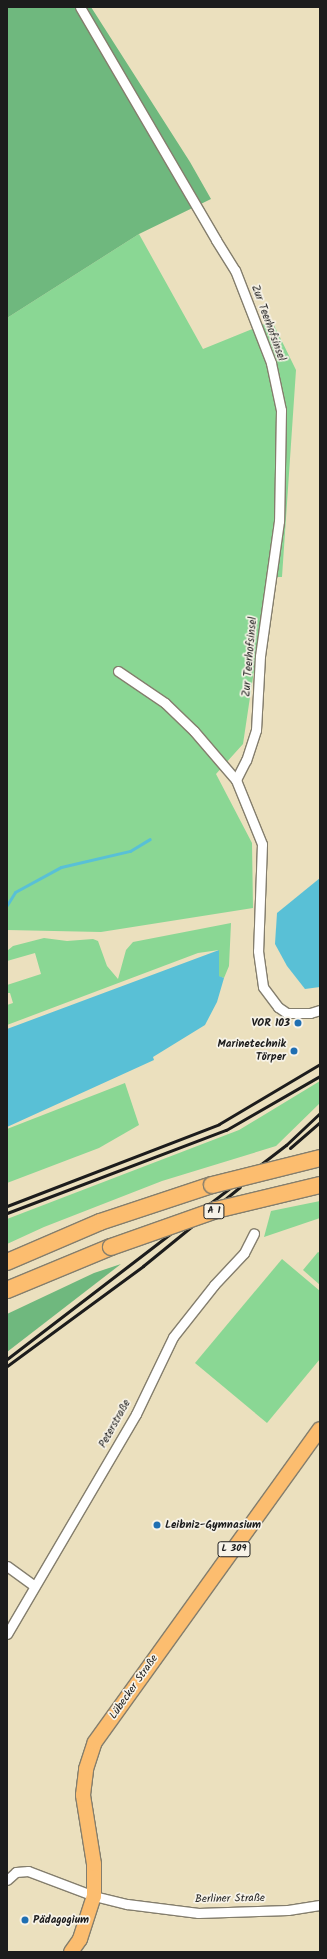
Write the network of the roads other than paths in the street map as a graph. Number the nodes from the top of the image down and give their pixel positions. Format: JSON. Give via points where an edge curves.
{"nodes":[{"id":1,"x":80,"y":7,"type":"edge"},
{"id":2,"x":118,"y":671,"type":"dead end"},
{"id":3,"x":236,"y":780,"type":"junction"},
{"id":4,"x":320,"y":1010,"type":"edge"},
{"id":5,"x":320,"y":1158,"type":"edge"},
{"id":6,"x":320,"y":1185,"type":"edge"},
{"id":7,"x":254,"y":1233,"type":"dead end"},
{"id":8,"x":7,"y":1262,"type":"edge"},
{"id":9,"x":7,"y":1290,"type":"edge"},
{"id":10,"x":320,"y":1429,"type":"edge"},
{"id":11,"x":7,"y":1566,"type":"edge"},
{"id":12,"x":36,"y":1586,"type":"junction"},
{"id":13,"x":7,"y":1634,"type":"edge"},
{"id":14,"x":7,"y":1880,"type":"edge"},
{"id":15,"x":94,"y":1896,"type":"junction"},
{"id":16,"x":319,"y":1907,"type":"edge"},
{"id":17,"x":71,"y":1952,"type":"edge"}],
"edges":[{"from":1,"to":3,"type":"street","name":"Zur Teerhofsinsel","via":[[236,270],[271,363],[281,410],[279,521],[260,656],[256,730]]},
{"from":2,"to":3,"type":"street","via":[[164,703],[194,731]]},
{"from":3,"to":4,"type":"street","via":[[262,844],[258,951],[263,987],[274,1003],[287,1013],[304,1014]]},
{"from":5,"to":8,"type":"highway","number":"A 1","bridge":true,"via":[[212,1185],[100,1222]]},
{"from":6,"to":9,"type":"highway","number":"A 1","bridge":true,"via":[[216,1210],[111,1247]]},
{"from":7,"to":12,"type":"street","name":"Peterstraße","via":[[244,1253],[214,1285],[173,1337],[136,1414]]},
{"from":10,"to":15,"type":"main road","name":"Lübecker Straße","number":"L 309","via":[[95,1742],[86,1769],[83,1795],[94,1864]]},
{"from":11,"to":12,"type":"street"},
{"from":12,"to":13,"type":"street","name":"Peterstraße"},
{"from":14,"to":15,"type":"street","via":[[16,1872],[28,1871]]},
{"from":15,"to":16,"type":"street","name":"Berliner Straße","via":[[128,1904],[198,1913]]},
{"from":15,"to":17,"type":"main road","number":"L 309","via":[[80,1939]]}]}
